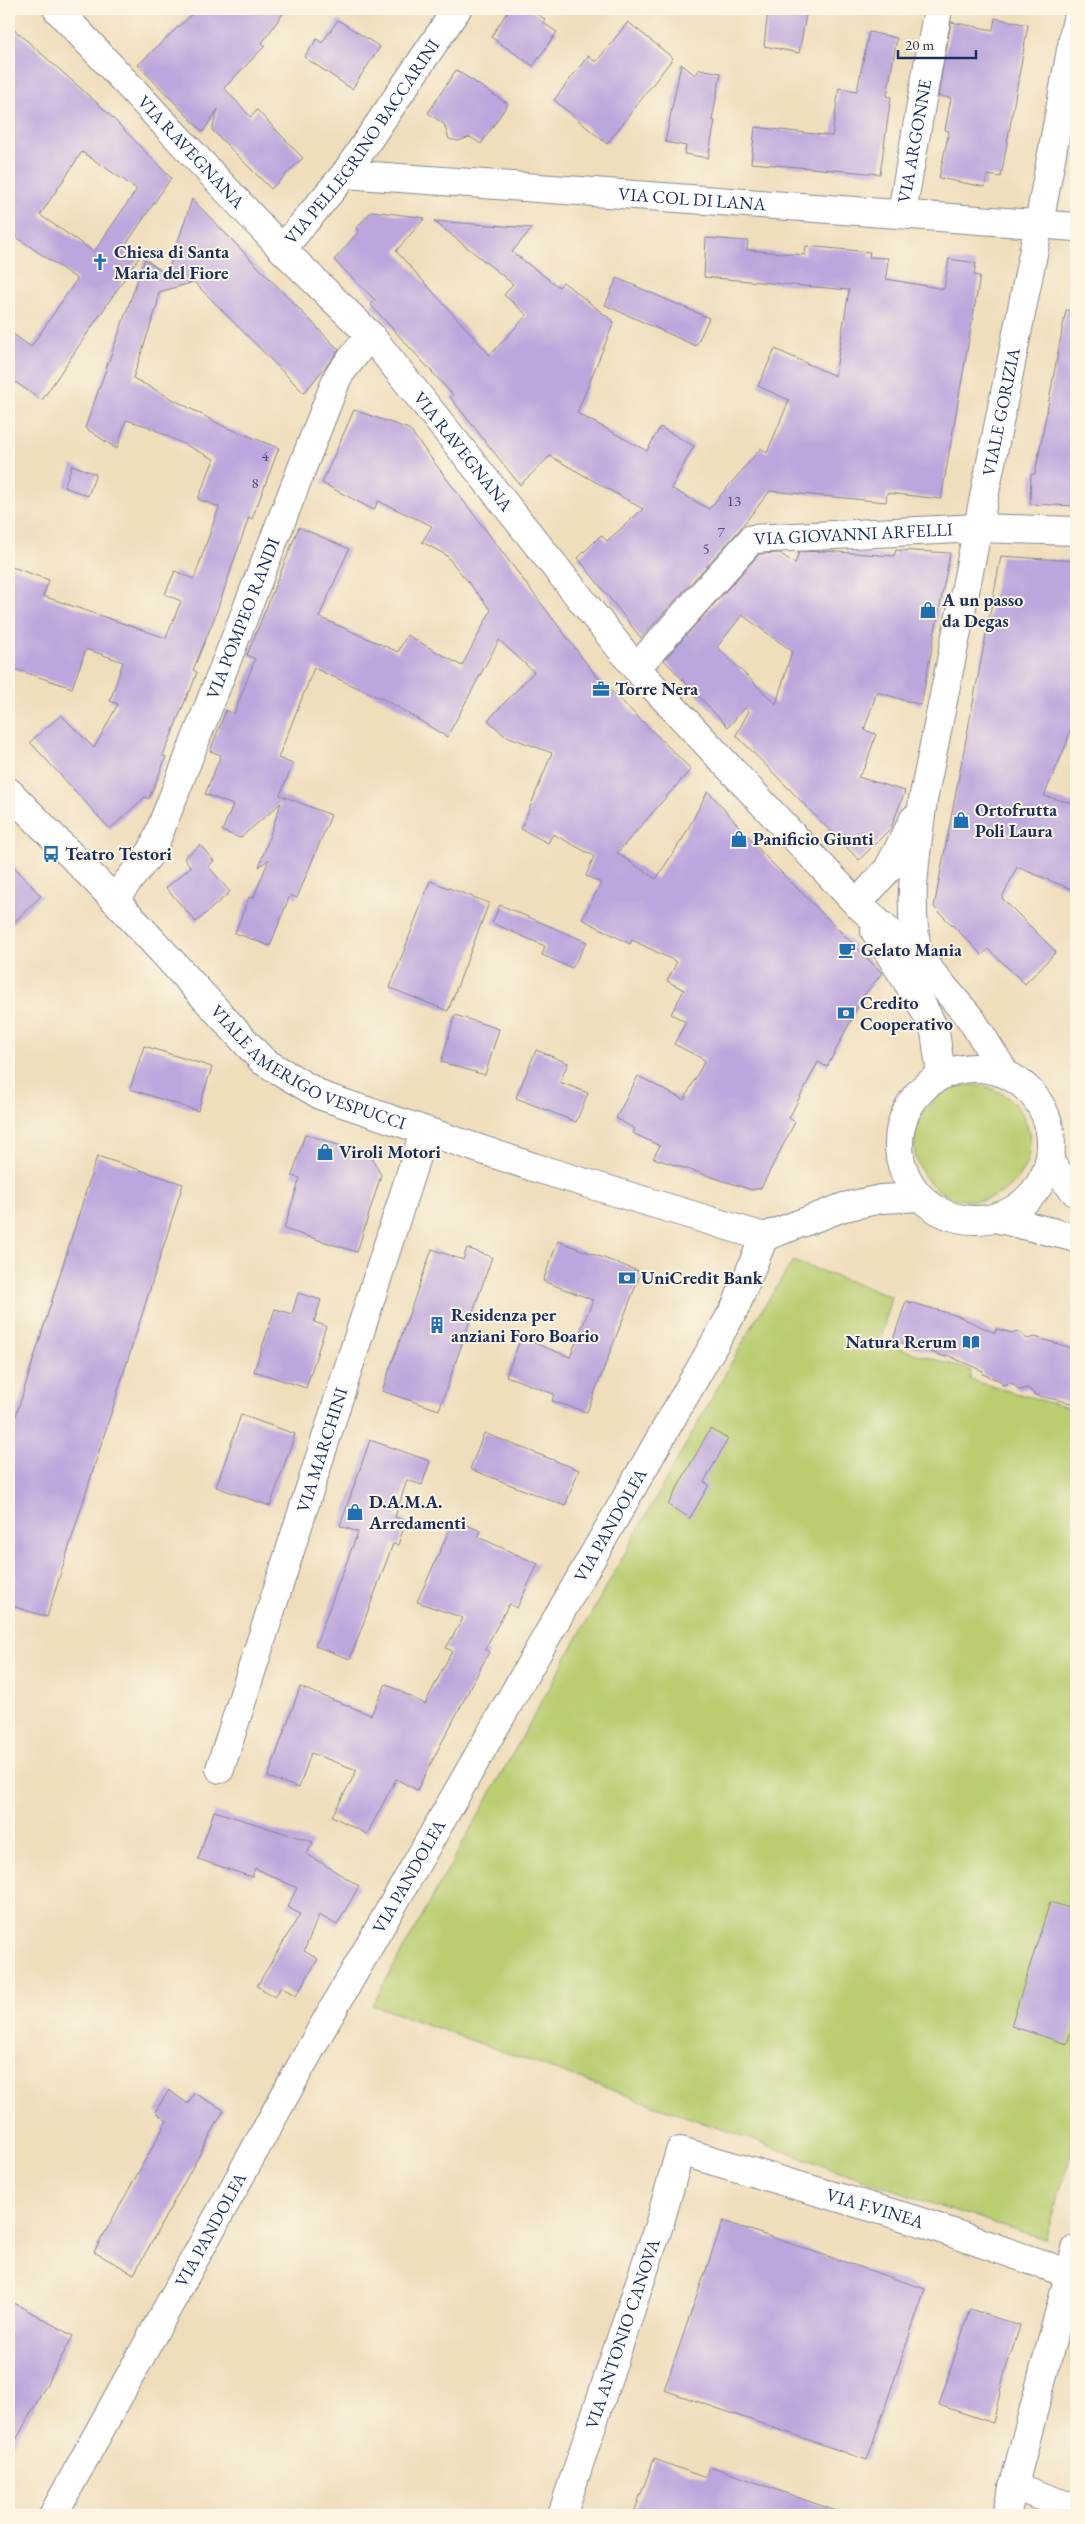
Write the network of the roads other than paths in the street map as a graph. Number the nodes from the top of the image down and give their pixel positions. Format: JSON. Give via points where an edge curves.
{"nodes":[{"id":1,"x":57,"y":9,"type":"edge"},
{"id":2,"x":457,"y":9,"type":"edge"},
{"id":3,"x":938,"y":9,"type":"edge"},
{"id":4,"x":1076,"y":23,"type":"edge"},
{"id":5,"x":345,"y":174,"type":"junction"},
{"id":6,"x":902,"y":212,"type":"junction"},
{"id":7,"x":1039,"y":224,"type":"junction"},
{"id":8,"x":1076,"y":227,"type":"edge"},
{"id":9,"x":282,"y":248,"type":"junction"},
{"id":10,"x":370,"y":335,"type":"junction"},
{"id":11,"x":979,"y":528,"type":"junction"},
{"id":12,"x":1076,"y":532,"type":"edge"},
{"id":13,"x":636,"y":668,"type":"junction"},
{"id":14,"x":9,"y":792,"type":"edge"},
{"id":15,"x":924,"y":800,"type":"junction"},
{"id":16,"x":114,"y":899,"type":"junction"},
{"id":17,"x":858,"y":904,"type":"junction"},
{"id":18,"x":919,"y":958,"type":"junction"},
{"id":19,"x":1004,"y":1073,"type":"junction"},
{"id":20,"x":941,"y":1075,"type":"junction"},
{"id":21,"x":424,"y":1132,"type":"junction"},
{"id":22,"x":1049,"y":1162,"type":"junction"},
{"id":23,"x":1076,"y":1194,"type":"edge"},
{"id":24,"x":920,"y":1197,"type":"junction"},
{"id":25,"x":995,"y":1218,"type":"junction"},
{"id":26,"x":764,"y":1237,"type":"junction"},
{"id":27,"x":1076,"y":1238,"type":"edge"},
{"id":28,"x":220,"y":1769,"type":"dead end"},
{"id":29,"x":680,"y":2151,"type":"joint"},
{"id":30,"x":1074,"y":2266,"type":"edge"},
{"id":31,"x":1013,"y":2486,"type":"junction"},
{"id":32,"x":1076,"y":2509,"type":"edge"},
{"id":33,"x":53,"y":2515,"type":"edge"},
{"id":34,"x":562,"y":2515,"type":"edge"},
{"id":35,"x":1006,"y":2515,"type":"edge"}],
"edges":[{"from":1,"to":9,"type":"street","name":"VIA RAVEGNANA"},
{"from":2,"to":5,"type":"street","name":"VIA PELLEGRINO BACCARINI"},
{"from":3,"to":6,"type":"street","name":"VIA ARGONNE"},
{"from":4,"to":7,"type":"street","name":"VIALE GORIZIA"},
{"from":5,"to":6,"type":"street","name":"VIA COL DI LANA"},
{"from":5,"to":9,"type":"street","name":"VIA PELLEGRINO BACCARINI"},
{"from":6,"to":7,"type":"street","name":"VIA COL DI LANA"},
{"from":7,"to":8,"type":"street","name":"VIA COL DI LANA"},
{"from":7,"to":11,"type":"street","name":"VIALE GORIZIA"},
{"from":9,"to":10,"type":"street","name":"VIA RAVEGNANA"},
{"from":10,"to":13,"type":"street","name":"VIA RAVEGNANA"},
{"from":10,"to":16,"type":"street","name":"VIA POMPEO RANDI","via":[[338,376],[152,851]]},
{"from":11,"to":12,"type":"street","name":"VIA GIOVANNI ARFELLI"},
{"from":11,"to":13,"type":"street","name":"VIA GIOVANNI ARFELLI","via":[[752,539]]},
{"from":11,"to":15,"type":"street","name":"VIALE GORIZIA"},
{"from":13,"to":17,"type":"street","name":"VIA RAVEGNANA"},
{"from":14,"to":16,"type":"street","name":"VIALE AMERIGO VESPUCCI"},
{"from":15,"to":17,"type":"street","name":"VIALE GORIZIA","via":[[888,869]]},
{"from":15,"to":18,"type":"street","name":"VIALE GORIZIA","via":[[912,882],[914,936]]},
{"from":16,"to":21,"type":"street","name":"VIALE AMERIGO VESPUCCI","via":[[263,1061],[322,1096]]},
{"from":17,"to":18,"type":"street","name":"VIA RAVEGNANA"},
{"from":17,"to":20,"type":"street","name":"VIA RAVEGNANA","via":[[931,1022]]},
{"from":18,"to":19,"type":"street","name":"VIA RAVEGNANA","via":[[970,1019]]},
{"from":19,"to":20,"type":"street","via":[[983,1067],[961,1068]]},
{"from":19,"to":22,"type":"street","via":[[1033,1094],[1043,1109],[1049,1126]]},
{"from":20,"to":24,"type":"street","via":[[912,1099],[903,1116],[899,1135],[903,1171]]},
{"from":21,"to":26,"type":"street","name":"VIALE AMERIGO VESPUCCI"},
{"from":21,"to":28,"type":"street","name":"VIA MARCHINI"},
{"from":22,"to":23,"type":"street"},
{"from":22,"to":25,"type":"street","via":[[1029,1198],[1014,1210]]},
{"from":24,"to":25,"type":"street","via":[[943,1214],[957,1218]]},
{"from":24,"to":26,"type":"street","via":[[880,1199],[844,1207]]},
{"from":25,"to":27,"type":"street"},
{"from":26,"to":33,"type":"street","name":"VIA PANDOLFA","via":[[735,1308],[321,2030]]},
{"from":29,"to":30,"type":"street","name":"VIA F.VINEA"},
{"from":29,"to":34,"type":"street","name":"VIA ANTONIO CANOVA","via":[[660,2222]]},
{"from":30,"to":31,"type":"street"},
{"from":31,"to":32,"type":"street"},
{"from":31,"to":35,"type":"street"}]}
